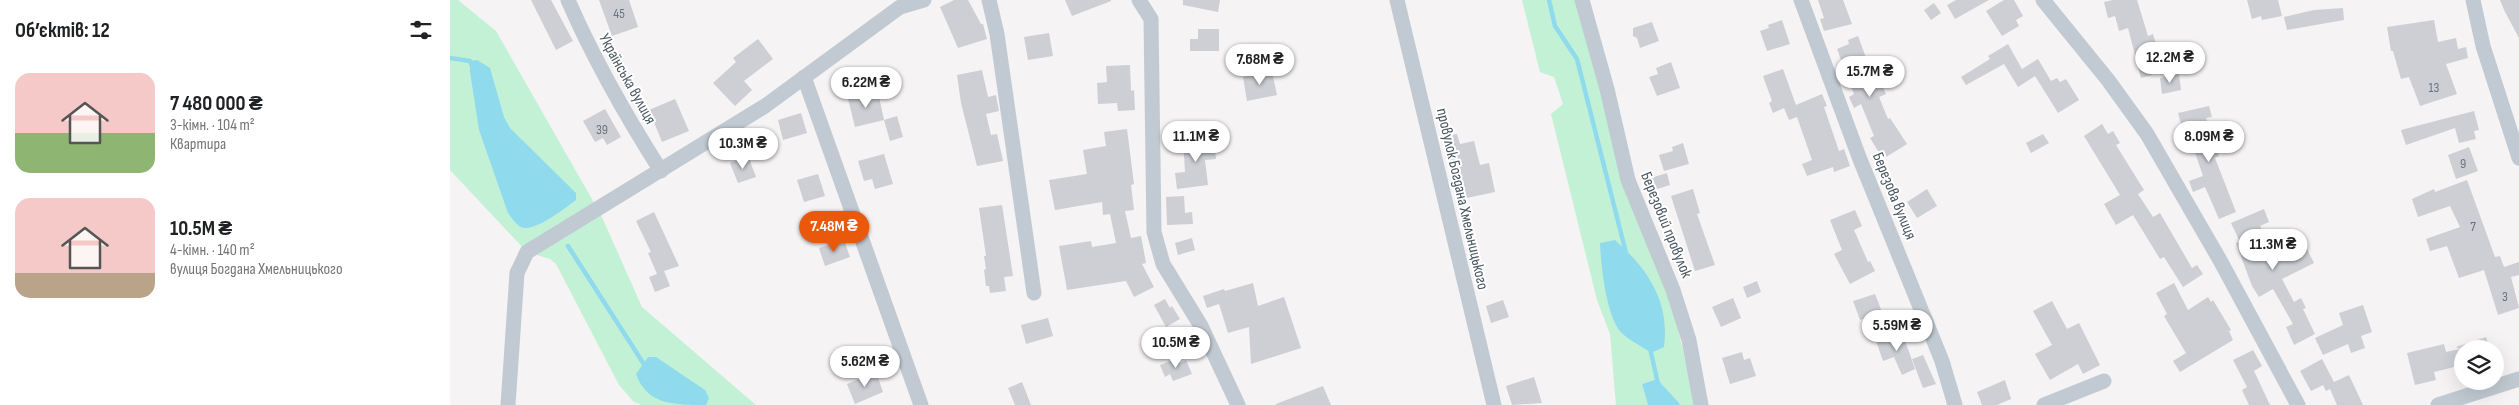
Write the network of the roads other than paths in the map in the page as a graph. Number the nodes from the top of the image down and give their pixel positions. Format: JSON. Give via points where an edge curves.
{"nodes":[{"id":1,"x":568,"y":0,"type":"edge"},
{"id":2,"x":924,"y":0,"type":"edge"},
{"id":3,"x":988,"y":0,"type":"edge"},
{"id":4,"x":1139,"y":0,"type":"edge"},
{"id":5,"x":1397,"y":0,"type":"edge"},
{"id":6,"x":1582,"y":0,"type":"edge"},
{"id":7,"x":1801,"y":0,"type":"edge"},
{"id":8,"x":2043,"y":0,"type":"edge"},
{"id":9,"x":2473,"y":0,"type":"edge"},
{"id":10,"x":900,"y":4,"type":"edge"},
{"id":11,"x":804,"y":78,"type":"junction"},
{"id":12,"x":2519,"y":158,"type":"edge"},
{"id":13,"x":661,"y":171,"type":"junction"},
{"id":14,"x":1034,"y":293,"type":"dead end"},
{"id":15,"x":2519,"y":379,"type":"edge"},
{"id":16,"x":2104,"y":381,"type":"dead end"},
{"id":17,"x":508,"y":405,"type":"edge"},
{"id":18,"x":921,"y":405,"type":"edge"},
{"id":19,"x":1238,"y":405,"type":"edge"},
{"id":20,"x":1494,"y":405,"type":"edge"},
{"id":21,"x":1701,"y":405,"type":"edge"},
{"id":22,"x":1955,"y":405,"type":"edge"},
{"id":23,"x":2044,"y":405,"type":"edge"},
{"id":24,"x":2298,"y":405,"type":"edge"},
{"id":25,"x":2438,"y":405,"type":"edge"}],
"edges":[{"from":1,"to":13,"type":"street","name":"Українська вулиця","via":[[629,121]]},
{"from":2,"to":10,"type":"street"},
{"from":3,"to":14,"type":"street","via":[[997,34]]},
{"from":4,"to":19,"type":"street","via":[[1151,19],[1154,232],[1162,264],[1201,326]]},
{"from":5,"to":20,"type":"street","name":"провулок Богдана Хмельницького"},
{"from":6,"to":21,"type":"street","name":"Березовий провулок","via":[[1628,180],[1674,290],[1689,340]]},
{"from":7,"to":22,"type":"street","name":"Березова вулиця","via":[[1859,157],[1942,361]]},
{"from":8,"to":24,"type":"street","via":[[2108,80],[2146,134],[2221,262]]},
{"from":9,"to":12,"type":"street","via":[[2483,46]]},
{"from":10,"to":11,"type":"street"},
{"from":11,"to":13,"type":"street"},
{"from":11,"to":18,"type":"street"},
{"from":13,"to":17,"type":"street","via":[[527,252],[517,273]]},
{"from":15,"to":25,"type":"street"},
{"from":16,"to":23,"type":"street"}]}
